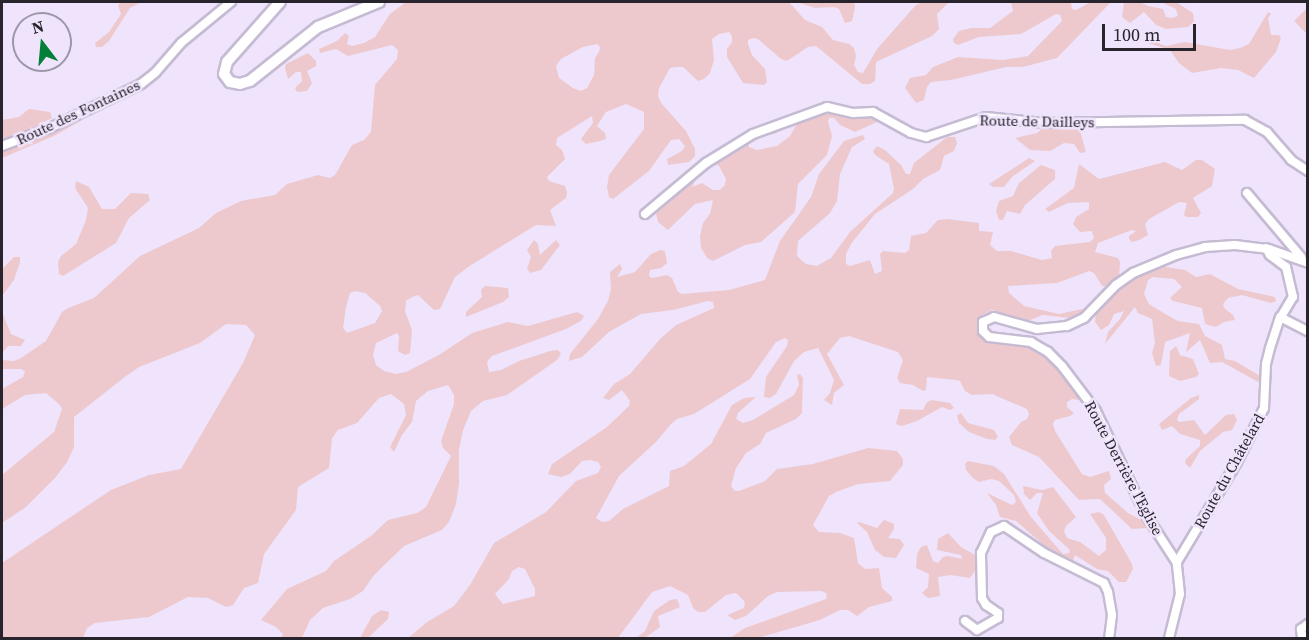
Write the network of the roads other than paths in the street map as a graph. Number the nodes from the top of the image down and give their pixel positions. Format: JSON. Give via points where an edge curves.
{"nodes":[{"id":1,"x":231,"y":2,"type":"edge"},
{"id":2,"x":279,"y":2,"type":"edge"},
{"id":3,"x":379,"y":2,"type":"edge"},
{"id":4,"x":2,"y":146,"type":"edge"},
{"id":5,"x":1308,"y":171,"type":"edge"},
{"id":6,"x":1247,"y":193,"type":"dead end"},
{"id":7,"x":645,"y":214,"type":"dead end"},
{"id":8,"x":1266,"y":248,"type":"junction"},
{"id":9,"x":1305,"y":262,"type":"edge"},
{"id":10,"x":1281,"y":317,"type":"junction"},
{"id":11,"x":1308,"y":331,"type":"edge"},
{"id":12,"x":1177,"y":562,"type":"junction"},
{"id":13,"x":965,"y":621,"type":"dead end"},
{"id":14,"x":1308,"y":624,"type":"edge"},
{"id":15,"x":1305,"y":638,"type":"edge"},
{"id":16,"x":1109,"y":639,"type":"edge"},
{"id":17,"x":1169,"y":639,"type":"edge"}],
"edges":[{"from":1,"to":4,"type":"street","name":"Route des Fontaines","via":[[141,84],[44,131]]},
{"from":2,"to":3,"type":"main road","via":[[226,62],[224,74],[231,82],[250,81],[312,31]]},
{"from":5,"to":7,"type":"street","name":"Route de Dailleys","via":[[1292,160],[1267,132],[1245,120],[1044,123],[986,117],[926,138],[873,112],[853,113],[827,107],[753,134],[706,163]]},
{"from":6,"to":9,"type":"street"},
{"from":8,"to":9,"type":"street","name":"Route Derrière l'Eglise"},
{"from":8,"to":10,"type":"street","name":"Route du Châtelard","via":[[1286,267],[1292,293]]},
{"from":8,"to":12,"type":"street","name":"Route Derrière l'Eglise","via":[[1212,246],[1155,262],[1119,282],[1084,318],[1061,328],[1037,329],[997,317],[983,322],[983,331],[990,337],[1031,342],[1062,366],[1096,411],[1146,515]]},
{"from":10,"to":11,"type":"street"},
{"from":10,"to":12,"type":"street","name":"Route du Châtelard","via":[[1266,364],[1264,408],[1237,462]]},
{"from":12,"to":17,"type":"street","via":[[1180,594]]},
{"from":13,"to":16,"type":"street","via":[[977,630],[998,618],[998,613],[982,598],[981,553],[991,532],[1004,526],[1044,553],[1104,584],[1112,615]]},
{"from":14,"to":15,"type":"street","via":[[1301,629]]}]}
